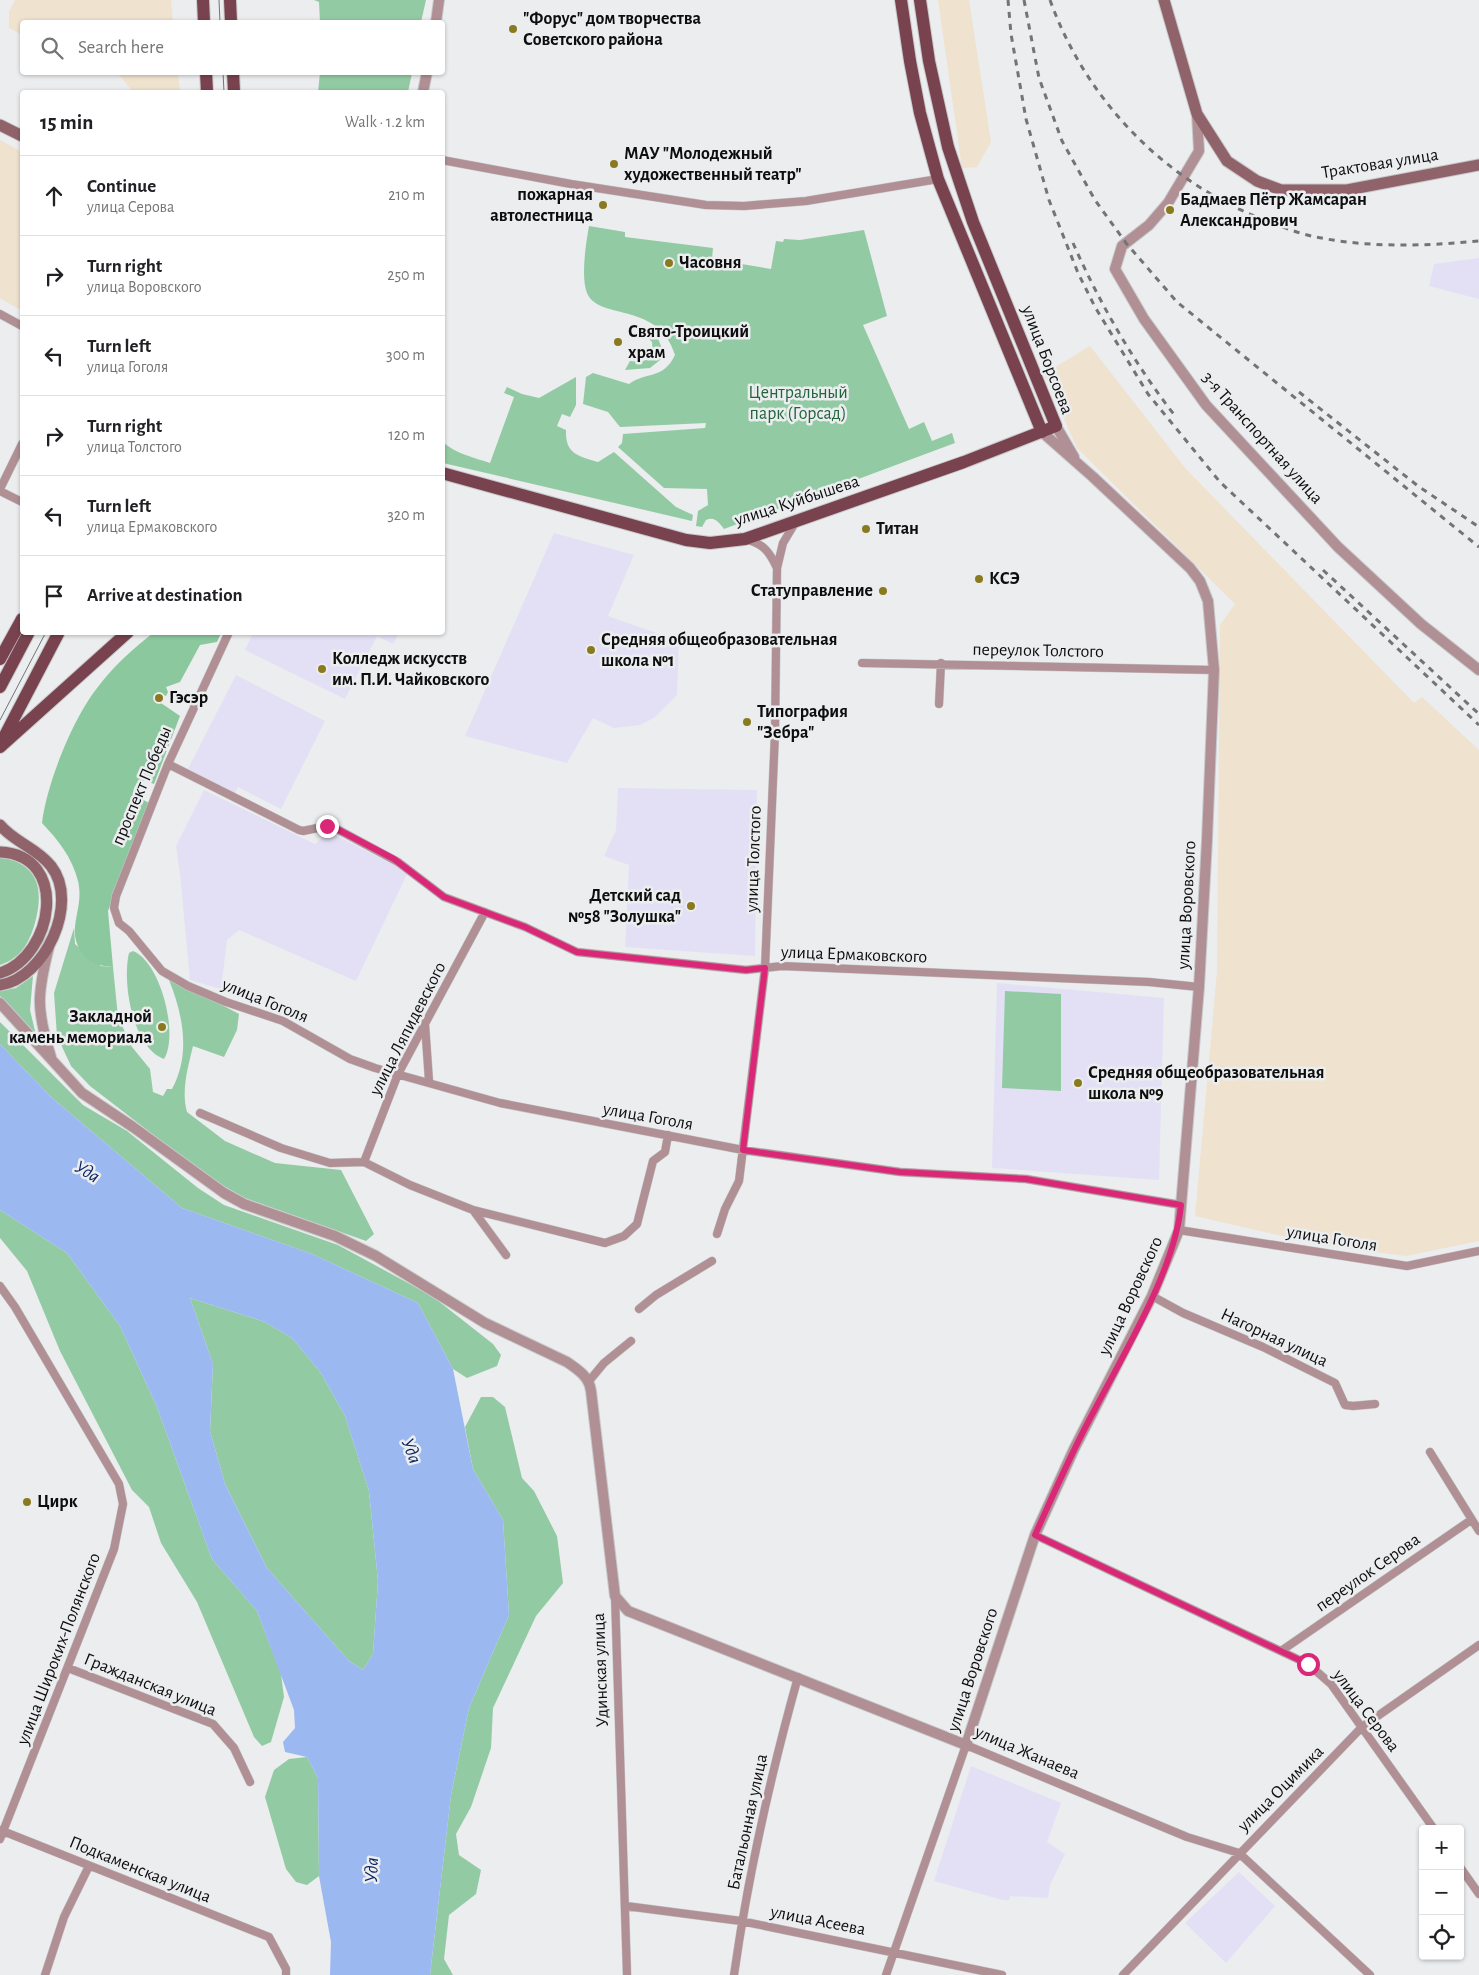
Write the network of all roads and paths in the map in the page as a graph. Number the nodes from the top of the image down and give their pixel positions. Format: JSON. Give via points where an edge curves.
{"nodes":[{"id":1,"x":204,"y":0,"type":"edge"},
{"id":2,"x":230,"y":0,"type":"edge"},
{"id":3,"x":440,"y":0,"type":"edge"},
{"id":4,"x":901,"y":0,"type":"edge"},
{"id":5,"x":920,"y":0,"type":"edge"},
{"id":6,"x":1164,"y":0,"type":"edge"},
{"id":7,"x":204,"y":20,"type":"edge"},
{"id":8,"x":231,"y":20,"type":"edge"},
{"id":9,"x":436,"y":20,"type":"edge"},
{"id":10,"x":206,"y":75,"type":"edge"},
{"id":11,"x":233,"y":75,"type":"edge"},
{"id":12,"x":426,"y":75,"type":"edge"},
{"id":13,"x":207,"y":90,"type":"edge"},
{"id":14,"x":234,"y":90,"type":"edge"},
{"id":15,"x":423,"y":90,"type":"edge"},
{"id":16,"x":1198,"y":114,"type":"junction"},
{"id":17,"x":0,"y":125,"type":"edge"},
{"id":18,"x":20,"y":135,"type":"edge"},
{"id":19,"x":445,"y":161,"type":"edge"},
{"id":20,"x":1479,"y":165,"type":"edge"},
{"id":21,"x":938,"y":179,"type":"junction"},
{"id":22,"x":0,"y":314,"type":"edge"},
{"id":23,"x":20,"y":325,"type":"edge"},
{"id":24,"x":1056,"y":426,"type":"junction"},
{"id":25,"x":1042,"y":432,"type":"junction"},
{"id":26,"x":20,"y":448,"type":"edge"},
{"id":27,"x":1078,"y":464,"type":"junction"},
{"id":28,"x":445,"y":474,"type":"edge"},
{"id":29,"x":0,"y":490,"type":"edge"},
{"id":30,"x":20,"y":501,"type":"edge"},
{"id":31,"x":796,"y":521,"type":"junction"},
{"id":32,"x":744,"y":539,"type":"junction"},
{"id":33,"x":777,"y":568,"type":"junction"},
{"id":34,"x":20,"y":623,"type":"edge"},
{"id":35,"x":28,"y":635,"type":"edge"},
{"id":36,"x":57,"y":635,"type":"edge"},
{"id":37,"x":125,"y":635,"type":"edge"},
{"id":38,"x":228,"y":635,"type":"edge"},
{"id":39,"x":0,"y":659,"type":"edge"},
{"id":40,"x":941,"y":663,"type":"junction"},
{"id":41,"x":862,"y":664,"type":"dead end"},
{"id":42,"x":1214,"y":670,"type":"junction"},
{"id":43,"x":1479,"y":670,"type":"edge"},
{"id":44,"x":0,"y":687,"type":"edge"},
{"id":45,"x":940,"y":704,"type":"dead end"},
{"id":46,"x":0,"y":746,"type":"edge"},
{"id":47,"x":168,"y":764,"type":"junction"},
{"id":48,"x":0,"y":825,"type":"edge"},
{"id":49,"x":0,"y":852,"type":"edge"},
{"id":50,"x":485,"y":912,"type":"junction"},
{"id":51,"x":50,"y":945,"type":"junction"},
{"id":52,"x":144,"y":947,"type":"joint"},
{"id":53,"x":765,"y":968,"type":"junction"},
{"id":54,"x":0,"y":973,"type":"edge"},
{"id":55,"x":0,"y":985,"type":"edge"},
{"id":56,"x":1199,"y":987,"type":"junction"},
{"id":57,"x":0,"y":1003,"type":"edge"},
{"id":58,"x":0,"y":1008,"type":"edge"},
{"id":59,"x":425,"y":1024,"type":"junction"},
{"id":60,"x":52,"y":1060,"type":"junction"},
{"id":61,"x":398,"y":1074,"type":"junction"},
{"id":62,"x":429,"y":1082,"type":"junction"},
{"id":63,"x":200,"y":1113,"type":"dead end"},
{"id":64,"x":668,"y":1135,"type":"junction"},
{"id":65,"x":743,"y":1150,"type":"junction"},
{"id":66,"x":364,"y":1162,"type":"junction"},
{"id":67,"x":1181,"y":1205,"type":"junction"},
{"id":68,"x":473,"y":1210,"type":"junction"},
{"id":69,"x":1179,"y":1230,"type":"junction"},
{"id":70,"x":717,"y":1234,"type":"dead end"},
{"id":71,"x":1479,"y":1251,"type":"edge"},
{"id":72,"x":506,"y":1254,"type":"dead end"},
{"id":73,"x":712,"y":1261,"type":"dead end"},
{"id":74,"x":0,"y":1286,"type":"edge"},
{"id":75,"x":1152,"y":1296,"type":"junction"},
{"id":76,"x":639,"y":1309,"type":"dead end"},
{"id":77,"x":631,"y":1341,"type":"dead end"},
{"id":78,"x":589,"y":1381,"type":"junction"},
{"id":79,"x":1375,"y":1404,"type":"dead end"},
{"id":80,"x":1430,"y":1452,"type":"dead end"},
{"id":81,"x":1471,"y":1520,"type":"junction"},
{"id":82,"x":1479,"y":1531,"type":"edge"},
{"id":83,"x":1035,"y":1535,"type":"junction"},
{"id":84,"x":615,"y":1596,"type":"junction"},
{"id":85,"x":1479,"y":1645,"type":"edge"},
{"id":86,"x":1281,"y":1651,"type":"junction"},
{"id":87,"x":68,"y":1668,"type":"junction"},
{"id":88,"x":798,"y":1677,"type":"junction"},
{"id":89,"x":1362,"y":1727,"type":"junction"},
{"id":90,"x":966,"y":1745,"type":"junction"},
{"id":91,"x":250,"y":1782,"type":"dead end"},
{"id":92,"x":1431,"y":1825,"type":"edge"},
{"id":93,"x":2,"y":1830,"type":"edge"},
{"id":94,"x":0,"y":1839,"type":"edge"},
{"id":95,"x":1239,"y":1853,"type":"junction"},
{"id":96,"x":89,"y":1866,"type":"junction"},
{"id":97,"x":1462,"y":1870,"type":"edge"},
{"id":98,"x":1479,"y":1894,"type":"edge"},
{"id":99,"x":626,"y":1906,"type":"junction"},
{"id":100,"x":741,"y":1920,"type":"junction"},
{"id":101,"x":894,"y":1951,"type":"junction"},
{"id":102,"x":45,"y":1975,"type":"edge"},
{"id":103,"x":286,"y":1975,"type":"edge"},
{"id":104,"x":627,"y":1975,"type":"edge"},
{"id":105,"x":734,"y":1975,"type":"edge"},
{"id":106,"x":886,"y":1975,"type":"edge"},
{"id":107,"x":1002,"y":1975,"type":"edge"},
{"id":108,"x":1123,"y":1975,"type":"edge"},
{"id":109,"x":1370,"y":1975,"type":"edge"}],
"edges":[{"from":1,"to":7,"type":"main road"},
{"from":2,"to":8,"type":"main road"},
{"from":3,"to":9,"type":"street"},
{"from":4,"to":21,"type":"main road","name":"улица Борсоева","via":[[918,104]]},
{"from":5,"to":24,"type":"main road","name":"улица Борсоева","via":[[930,69],[948,147],[973,222]]},
{"from":6,"to":16,"type":"main road","name":"Трактовая улица"},
{"from":10,"to":13,"type":"main road"},
{"from":11,"to":14,"type":"main road"},
{"from":12,"to":15,"type":"street"},
{"from":16,"to":20,"type":"main road","name":"Трактовая улица","via":[[1227,161],[1256,181],[1281,190],[1347,190]]},
{"from":16,"to":43,"type":"street","name":"3-я Транспортная улица","via":[[1198,151],[1168,203],[1149,225],[1122,246],[1115,269],[1144,319],[1206,405],[1338,547],[1421,624]]},
{"from":17,"to":18,"type":"main road"},
{"from":19,"to":21,"type":"street","via":[[706,205],[744,206],[806,201]]},
{"from":21,"to":25,"type":"main road","name":"улица Борсоева"},
{"from":22,"to":23,"type":"street"},
{"from":24,"to":25,"type":"main road","name":"улица Борсоева"},
{"from":24,"to":27,"type":"street"},
{"from":25,"to":27,"type":"street"},
{"from":25,"to":31,"type":"main road","name":"улица Куйбышева"},
{"from":26,"to":29,"type":"street"},
{"from":27,"to":42,"type":"street","name":"улица Воровского","via":[[1200,580],[1208,601]]},
{"from":28,"to":32,"type":"main road","name":"улица Куйбышева","via":[[686,540],[710,543]]},
{"from":29,"to":30,"type":"street"},
{"from":31,"to":32,"type":"main road","name":"улица Куйбышева"},
{"from":31,"to":33,"type":"street","name":"улица Толстого","via":[[783,543]]},
{"from":32,"to":33,"type":"street","via":[[764,547]]},
{"from":33,"to":53,"type":"street","name":"улица Толстого","via":[[775,733]]},
{"from":34,"to":39,"type":"main road"},
{"from":35,"to":44,"type":"main road"},
{"from":36,"to":46,"type":"main road"},
{"from":37,"to":46,"type":"main road"},
{"from":38,"to":47,"type":"street","name":"проспект Победы"},
{"from":40,"to":41,"type":"street","name":"переулок Толстого"},
{"from":40,"to":42,"type":"street","name":"переулок Толстого"},
{"from":40,"to":45,"type":"street"},
{"from":42,"to":56,"type":"street","name":"улица Воровского"},
{"from":47,"to":50,"type":"street","name":"улица Ермаковского","via":[[299,830],[335,828],[394,859],[444,897]]},
{"from":47,"to":52,"type":"street","name":"проспект Победы","via":[[134,844],[114,908],[119,923]]},
{"from":48,"to":51,"type":"main road","via":[[44,858],[57,875],[61,904]]},
{"from":49,"to":54,"type":"main road","via":[[15,854],[33,865],[44,881],[48,898],[36,944],[17,966]]},
{"from":50,"to":53,"type":"street","name":"улица Ермаковского","via":[[577,952],[746,970]]},
{"from":50,"to":59,"type":"street","name":"улица Ляпидевского"},
{"from":51,"to":55,"type":"main road","via":[[30,971]]},
{"from":51,"to":60,"type":"street","via":[[39,993],[39,1011]]},
{"from":52,"to":61,"type":"street","name":"улица Гоголя","via":[[162,971],[188,986],[283,1021],[350,1059]]},
{"from":53,"to":56,"type":"street","name":"улица Ермаковского","via":[[981,974]]},
{"from":53,"to":65,"type":"street","name":"улица Толстого"},
{"from":56,"to":67,"type":"street","name":"улица Воровского"},
{"from":57,"to":60,"type":"street"},
{"from":58,"to":60,"type":"street"},
{"from":59,"to":61,"type":"street","name":"улица Ляпидевского"},
{"from":59,"to":62,"type":"street"},
{"from":60,"to":78,"type":"street","via":[[82,1093],[224,1193],[244,1204],[335,1236],[376,1256],[485,1323],[567,1362]]},
{"from":61,"to":62,"type":"street","name":"улица Гоголя"},
{"from":61,"to":66,"type":"street","name":"улица Ляпидевского"},
{"from":62,"to":64,"type":"street","name":"улица Гоголя","via":[[500,1103]]},
{"from":63,"to":66,"type":"street","via":[[282,1148],[330,1163]]},
{"from":64,"to":65,"type":"street","name":"улица Гоголя"},
{"from":64,"to":68,"type":"street","via":[[665,1152],[652,1162],[637,1224],[624,1236],[605,1243]]},
{"from":65,"to":67,"type":"street","name":"улица Гоголя","via":[[900,1172],[1026,1179]]},
{"from":65,"to":70,"type":"street","name":"улица Толстого","via":[[739,1181],[724,1209]]},
{"from":66,"to":68,"type":"street","via":[[410,1185]]},
{"from":67,"to":69,"type":"street","name":"улица Воровского"},
{"from":68,"to":72,"type":"street"},
{"from":69,"to":71,"type":"street","name":"улица Гоголя","via":[[1407,1266]]},
{"from":69,"to":75,"type":"street","name":"улица Воровского"},
{"from":73,"to":76,"type":"street"},
{"from":74,"to":87,"type":"street","name":"улица Широких-Полянского","via":[[119,1484],[123,1504],[114,1549]]},
{"from":75,"to":79,"type":"street","name":"Нагорная улица","via":[[1335,1383],[1345,1404]]},
{"from":75,"to":83,"type":"street","name":"улица Воровского","via":[[1074,1449]]},
{"from":77,"to":78,"type":"street","via":[[604,1363]]},
{"from":78,"to":84,"type":"street","name":"Удинская улица"},
{"from":80,"to":81,"type":"street"},
{"from":81,"to":82,"type":"street"},
{"from":81,"to":86,"type":"street","name":"переулок Серова"},
{"from":83,"to":86,"type":"street","name":"улица Серова"},
{"from":83,"to":90,"type":"street","name":"улица Воровского"},
{"from":84,"to":88,"type":"street","name":"улица Жанаева","via":[[628,1611]]},
{"from":84,"to":99,"type":"street","name":"Удинская улица"},
{"from":85,"to":89,"type":"street","name":"улица Оцимика"},
{"from":86,"to":89,"type":"street","name":"улица Серова","via":[[1308,1664],[1331,1684]]},
{"from":87,"to":91,"type":"street","name":"Гражданская улица","via":[[213,1724],[234,1748]]},
{"from":87,"to":93,"type":"street","name":"улица Широких-Полянского"},
{"from":88,"to":90,"type":"street","name":"улица Жанаева"},
{"from":88,"to":100,"type":"street","name":"Батальонная улица","via":[[782,1734]]},
{"from":89,"to":92,"type":"street","name":"улица Серова"},
{"from":89,"to":95,"type":"street","name":"улица Оцимика"},
{"from":90,"to":95,"type":"street","name":"улица Жанаева","via":[[1187,1837]]},
{"from":90,"to":101,"type":"street","name":"улица Воровского"},
{"from":93,"to":94,"type":"street","name":"улица Широких-Полянского"},
{"from":93,"to":96,"type":"street","name":"Подкаменская улица"},
{"from":95,"to":108,"type":"street","name":"улица Оцимика"},
{"from":95,"to":109,"type":"street","name":"улица Жанаева"},
{"from":96,"to":102,"type":"street","via":[[64,1917]]},
{"from":96,"to":103,"type":"street","name":"Подкаменская улица","via":[[269,1937]]},
{"from":97,"to":98,"type":"street"},
{"from":99,"to":100,"type":"street","name":"улица Асеева"},
{"from":99,"to":104,"type":"street","name":"Удинская улица"},
{"from":100,"to":101,"type":"street","name":"улица Асеева"},
{"from":100,"to":105,"type":"street","name":"Батальонная улица"},
{"from":101,"to":106,"type":"street","name":"улица Воровского"},
{"from":101,"to":107,"type":"street","name":"улица Асеева"}]}
